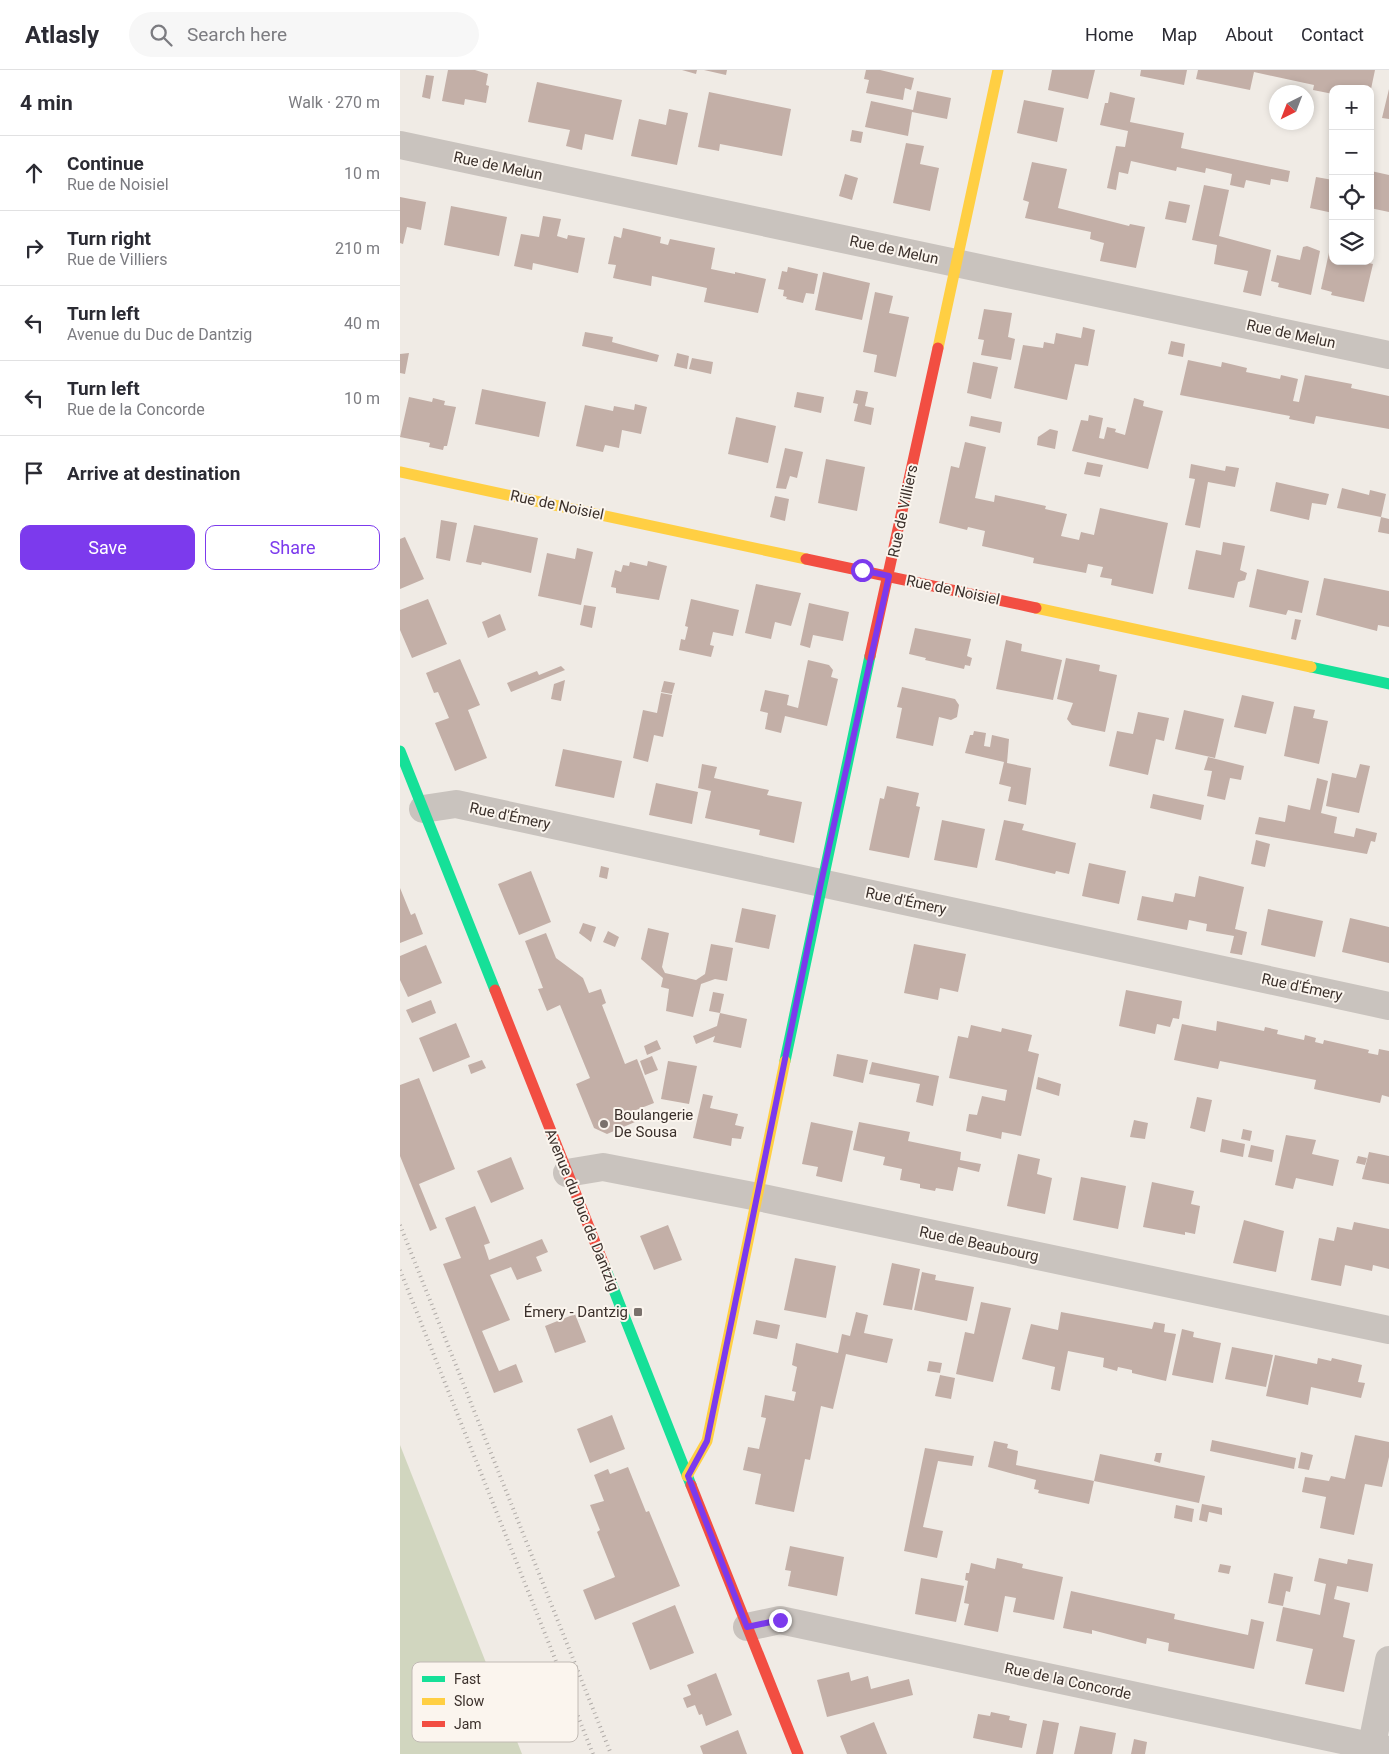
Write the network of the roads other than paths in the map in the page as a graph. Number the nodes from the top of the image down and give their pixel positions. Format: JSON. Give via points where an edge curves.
{"nodes":[{"id":1,"x":998,"y":70,"type":"edge"},
{"id":2,"x":400,"y":145,"type":"edge"},
{"id":3,"x":957,"y":264,"type":"junction"},
{"id":4,"x":1389,"y":355,"type":"edge"},
{"id":5,"x":400,"y":472,"type":"edge"},
{"id":6,"x":889,"y":576,"type":"junction"},
{"id":7,"x":1389,"y":684,"type":"edge"},
{"id":8,"x":400,"y":750,"type":"edge"},
{"id":9,"x":423,"y":809,"type":"junction"},
{"id":10,"x":821,"y":883,"type":"junction"},
{"id":11,"x":1389,"y":1006,"type":"edge"},
{"id":12,"x":568,"y":1173,"type":"junction"},
{"id":13,"x":758,"y":1198,"type":"junction"},
{"id":14,"x":1389,"y":1330,"type":"edge"},
{"id":15,"x":688,"y":1476,"type":"junction"},
{"id":16,"x":747,"y":1627,"type":"junction"},
{"id":17,"x":1389,"y":1660,"type":"edge"},
{"id":18,"x":1377,"y":1750,"type":"edge"},
{"id":19,"x":798,"y":1754,"type":"edge"}],
"edges":[{"from":1,"to":3,"type":"street","name":"Rue de Villiers"},
{"from":2,"to":3,"type":"street","name":"Rue de Melun"},
{"from":3,"to":4,"type":"street","name":"Rue de Melun"},
{"from":3,"to":6,"type":"street","name":"Rue de Villiers"},
{"from":5,"to":6,"type":"street","name":"Rue de Noisiel"},
{"from":6,"to":7,"type":"street","name":"Rue de Noisiel"},
{"from":6,"to":10,"type":"street","name":"Rue de Villiers"},
{"from":8,"to":9,"type":"street","name":"Avenue du Duc de Dantzig"},
{"from":9,"to":10,"type":"street","name":"Rue d'Émery","via":[[456,804]]},
{"from":9,"to":12,"type":"street","name":"Avenue du Duc de Dantzig"},
{"from":10,"to":11,"type":"street","name":"Rue d'Émery"},
{"from":10,"to":13,"type":"street","name":"Rue de Villiers"},
{"from":12,"to":13,"type":"street","name":"Rue de Beaubourg","via":[[603,1167]]},
{"from":12,"to":15,"type":"street","name":"Avenue du Duc de Dantzig"},
{"from":13,"to":14,"type":"street","name":"Rue de Beaubourg"},
{"from":13,"to":15,"type":"street","name":"Rue de Villiers","via":[[707,1441]]},
{"from":15,"to":16,"type":"street","name":"Avenue du Duc de Dantzig"},
{"from":16,"to":18,"type":"street","name":"Rue de la Concorde","via":[[780,1620]]},
{"from":16,"to":19,"type":"street","name":"Avenue du Duc de Dantzig"},
{"from":17,"to":18,"type":"street"}]}
